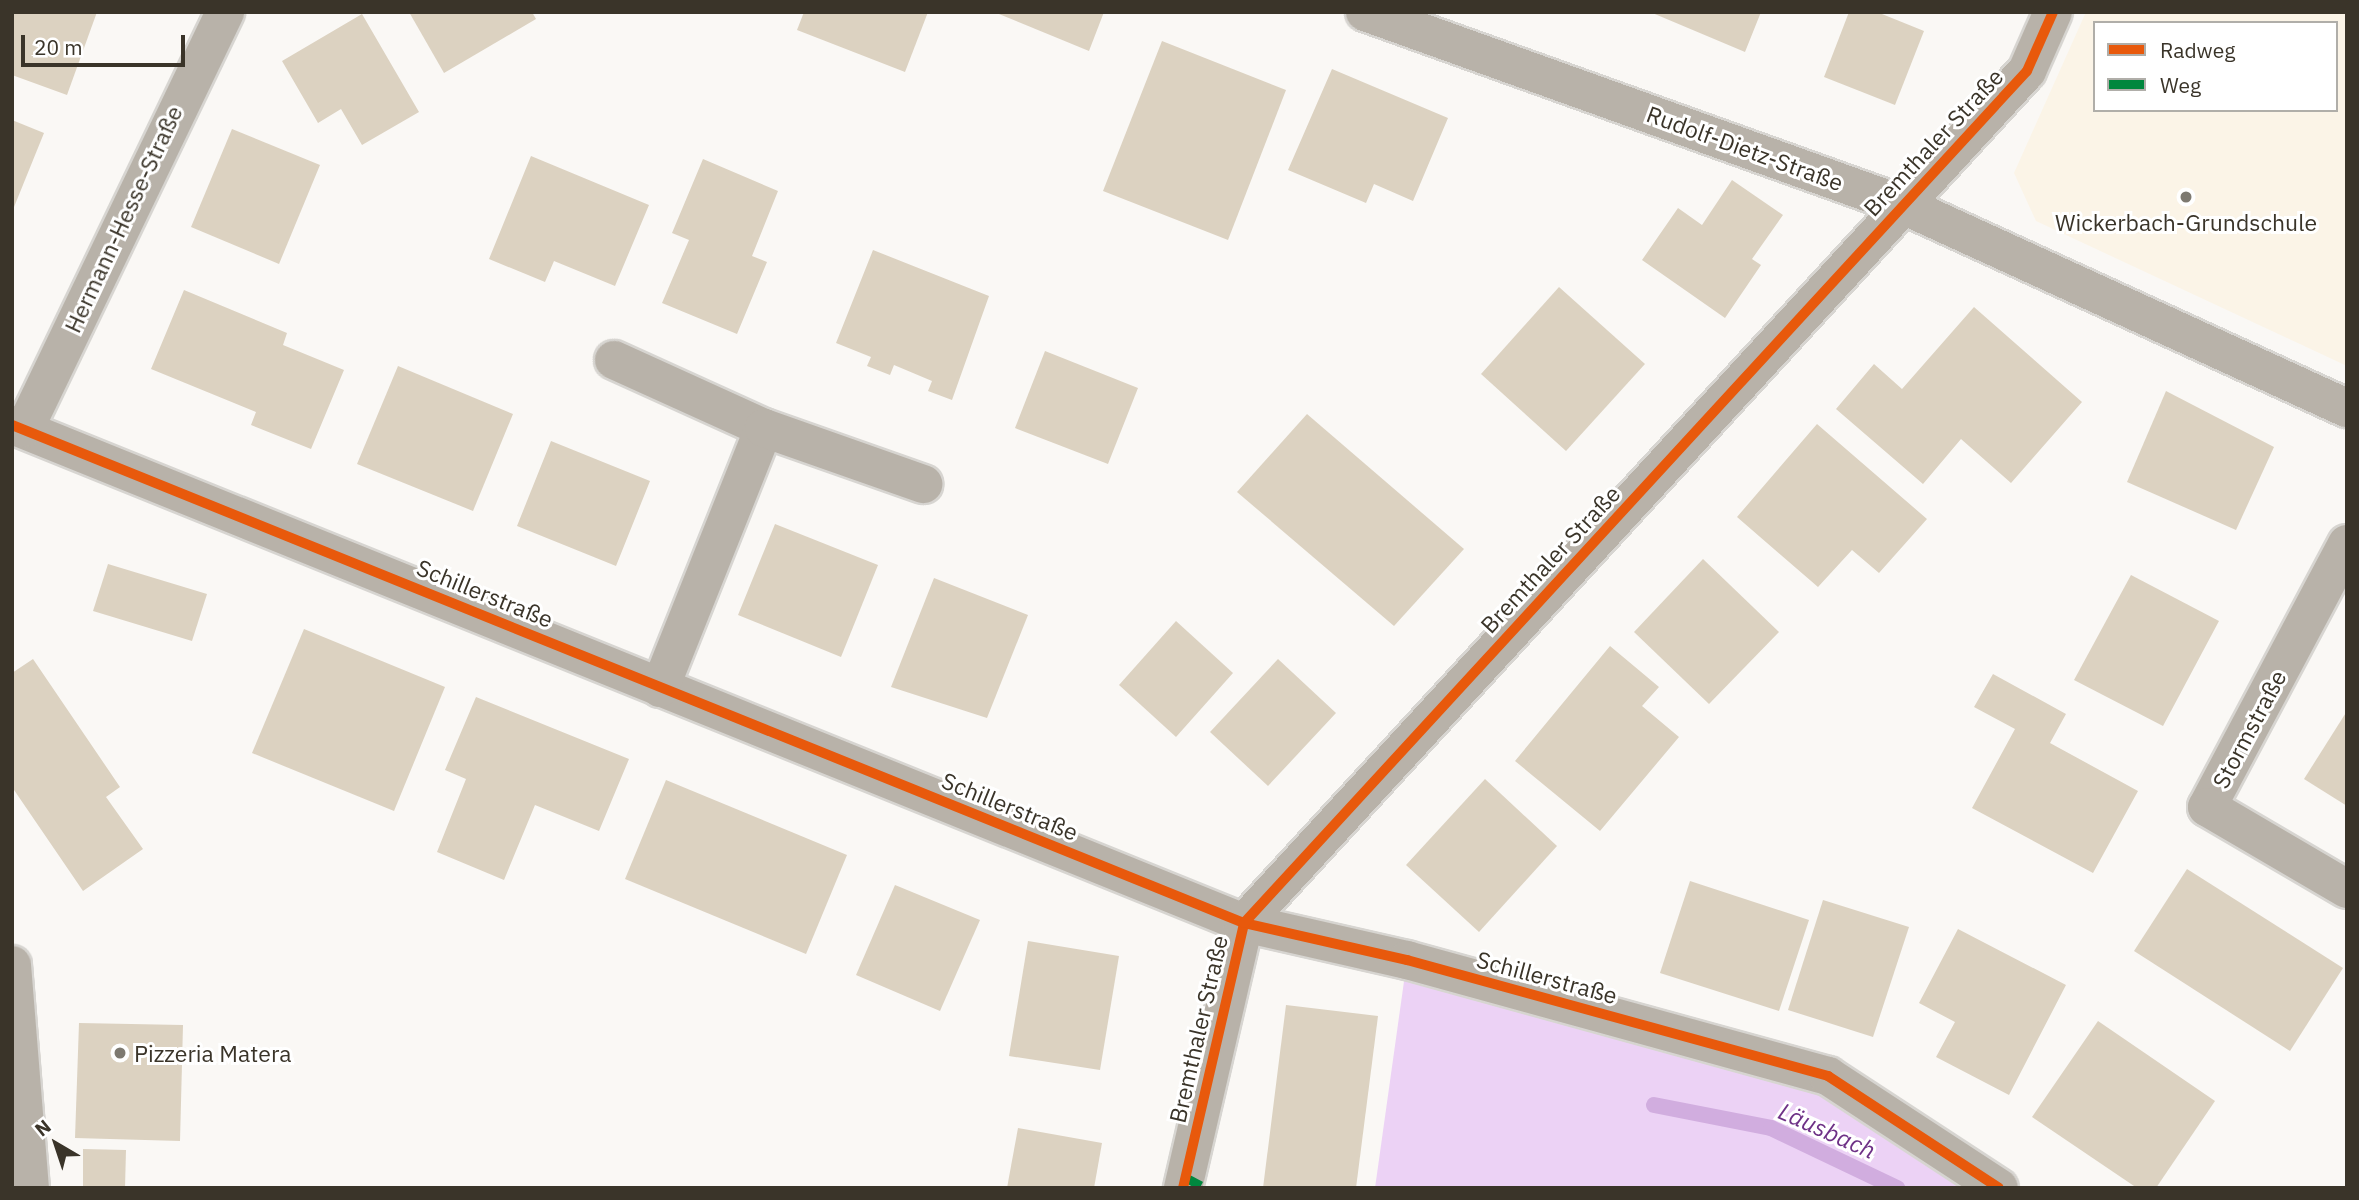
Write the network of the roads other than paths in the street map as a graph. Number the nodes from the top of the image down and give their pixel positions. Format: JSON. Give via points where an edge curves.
{"nodes":[{"id":1,"x":225,"y":12,"type":"edge"},
{"id":2,"x":1365,"y":12,"type":"edge"},
{"id":3,"x":2053,"y":12,"type":"edge"},
{"id":4,"x":1903,"y":205,"type":"junction"},
{"id":5,"x":614,"y":360,"type":"dead end"},
{"id":6,"x":2347,"y":408,"type":"edge"},
{"id":7,"x":18,"y":426,"type":"edge"},
{"id":8,"x":764,"y":428,"type":"junction"},
{"id":9,"x":923,"y":484,"type":"dead end"},
{"id":10,"x":2347,"y":544,"type":"edge"},
{"id":11,"x":660,"y":688,"type":"junction"},
{"id":12,"x":2347,"y":889,"type":"edge"},
{"id":13,"x":1244,"y":923,"type":"junction"},
{"id":14,"x":12,"y":965,"type":"edge"},
{"id":15,"x":30,"y":1188,"type":"edge"},
{"id":16,"x":1183,"y":1188,"type":"edge"},
{"id":17,"x":1999,"y":1188,"type":"edge"}],
"edges":[{"from":1,"to":7,"type":"street","name":"Hermann-Hesse-Straße"},
{"from":2,"to":4,"type":"street","name":"Rudolf-Dietz-Straße"},
{"from":3,"to":4,"type":"street","name":"Bremthaler Straße","via":[[2027,71]]},
{"from":4,"to":6,"type":"street","name":"Rudolf-Dietz-Straße"},
{"from":4,"to":13,"type":"street","name":"Bremthaler Straße"},
{"from":5,"to":8,"type":"street"},
{"from":7,"to":11,"type":"street","name":"Schillerstraße"},
{"from":8,"to":9,"type":"street"},
{"from":8,"to":11,"type":"street"},
{"from":10,"to":12,"type":"street","name":"Stormstraße","via":[[2207,807]]},
{"from":11,"to":13,"type":"street","name":"Schillerstraße"},
{"from":13,"to":16,"type":"street","name":"Bremthaler Straße"},
{"from":13,"to":17,"type":"street","name":"Schillerstraße","via":[[1407,960],[1828,1076]]},
{"from":14,"to":15,"type":"street"}]}
